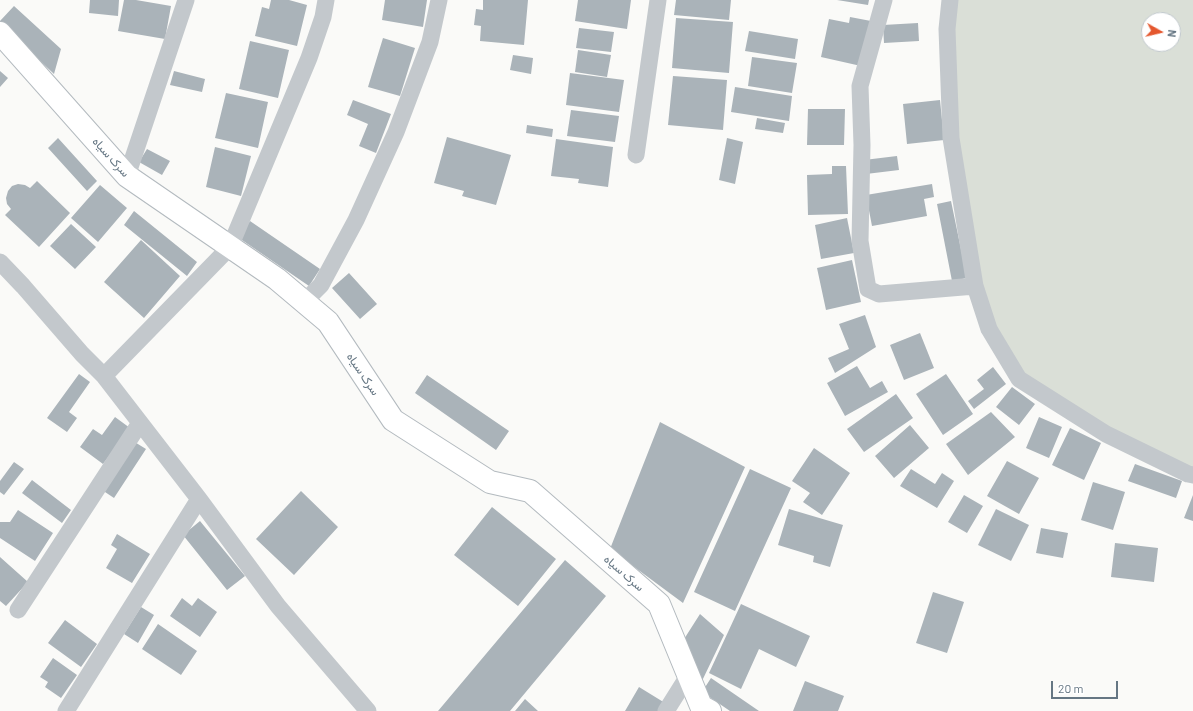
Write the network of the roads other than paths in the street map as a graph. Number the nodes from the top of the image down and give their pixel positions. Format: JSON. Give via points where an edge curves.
{"nodes":[{"id":1,"x":186,"y":0,"type":"edge"},
{"id":2,"x":326,"y":0,"type":"edge"},
{"id":3,"x":439,"y":0,"type":"edge"},
{"id":4,"x":658,"y":0,"type":"edge"},
{"id":5,"x":884,"y":0,"type":"edge"},
{"id":6,"x":950,"y":0,"type":"edge"},
{"id":7,"x":0,"y":33,"type":"edge"},
{"id":8,"x":636,"y":155,"type":"dead end"},
{"id":9,"x":127,"y":176,"type":"junction"},
{"id":10,"x":230,"y":247,"type":"junction"},
{"id":11,"x":0,"y":262,"type":"edge"},
{"id":12,"x":975,"y":286,"type":"junction"},
{"id":13,"x":304,"y":302,"type":"junction"},
{"id":14,"x":104,"y":376,"type":"junction"},
{"id":15,"x":140,"y":423,"type":"junction"},
{"id":16,"x":1193,"y":475,"type":"edge"},
{"id":17,"x":199,"y":499,"type":"junction"},
{"id":18,"x":18,"y":610,"type":"dead end"},
{"id":19,"x":688,"y":676,"type":"junction"},
{"id":20,"x":66,"y":711,"type":"edge"},
{"id":21,"x":368,"y":711,"type":"edge"},
{"id":22,"x":666,"y":711,"type":"edge"},
{"id":23,"x":710,"y":711,"type":"edge"}],
"edges":[{"from":1,"to":9,"type":"street"},
{"from":2,"to":10,"type":"street","via":[[309,58]]},
{"from":3,"to":13,"type":"street","via":[[430,42],[396,132],[356,220],[321,285]]},
{"from":4,"to":8,"type":"street"},
{"from":5,"to":12,"type":"street","via":[[860,86],[860,241],[868,289],[879,294]]},
{"from":6,"to":12,"type":"street","via":[[947,29],[951,138]]},
{"from":7,"to":9,"type":"street","name":"سرک سیاه"},
{"from":9,"to":10,"type":"street","name":"سرک سیاه"},
{"from":10,"to":13,"type":"street","name":"سرک سیاه","via":[[277,279]]},
{"from":10,"to":14,"type":"street"},
{"from":11,"to":14,"type":"street"},
{"from":12,"to":16,"type":"street","via":[[989,329],[1019,379],[1106,434]]},
{"from":13,"to":19,"type":"street","name":"سرک سیاه","via":[[328,322],[393,420],[490,482],[530,491],[659,604]]},
{"from":14,"to":15,"type":"street"},
{"from":15,"to":17,"type":"street"},
{"from":15,"to":18,"type":"street"},
{"from":17,"to":20,"type":"street"},
{"from":17,"to":21,"type":"street","via":[[278,606]]},
{"from":19,"to":22,"type":"street"},
{"from":19,"to":23,"type":"street","name":"سرک سیاه","via":[[701,706]]}]}
